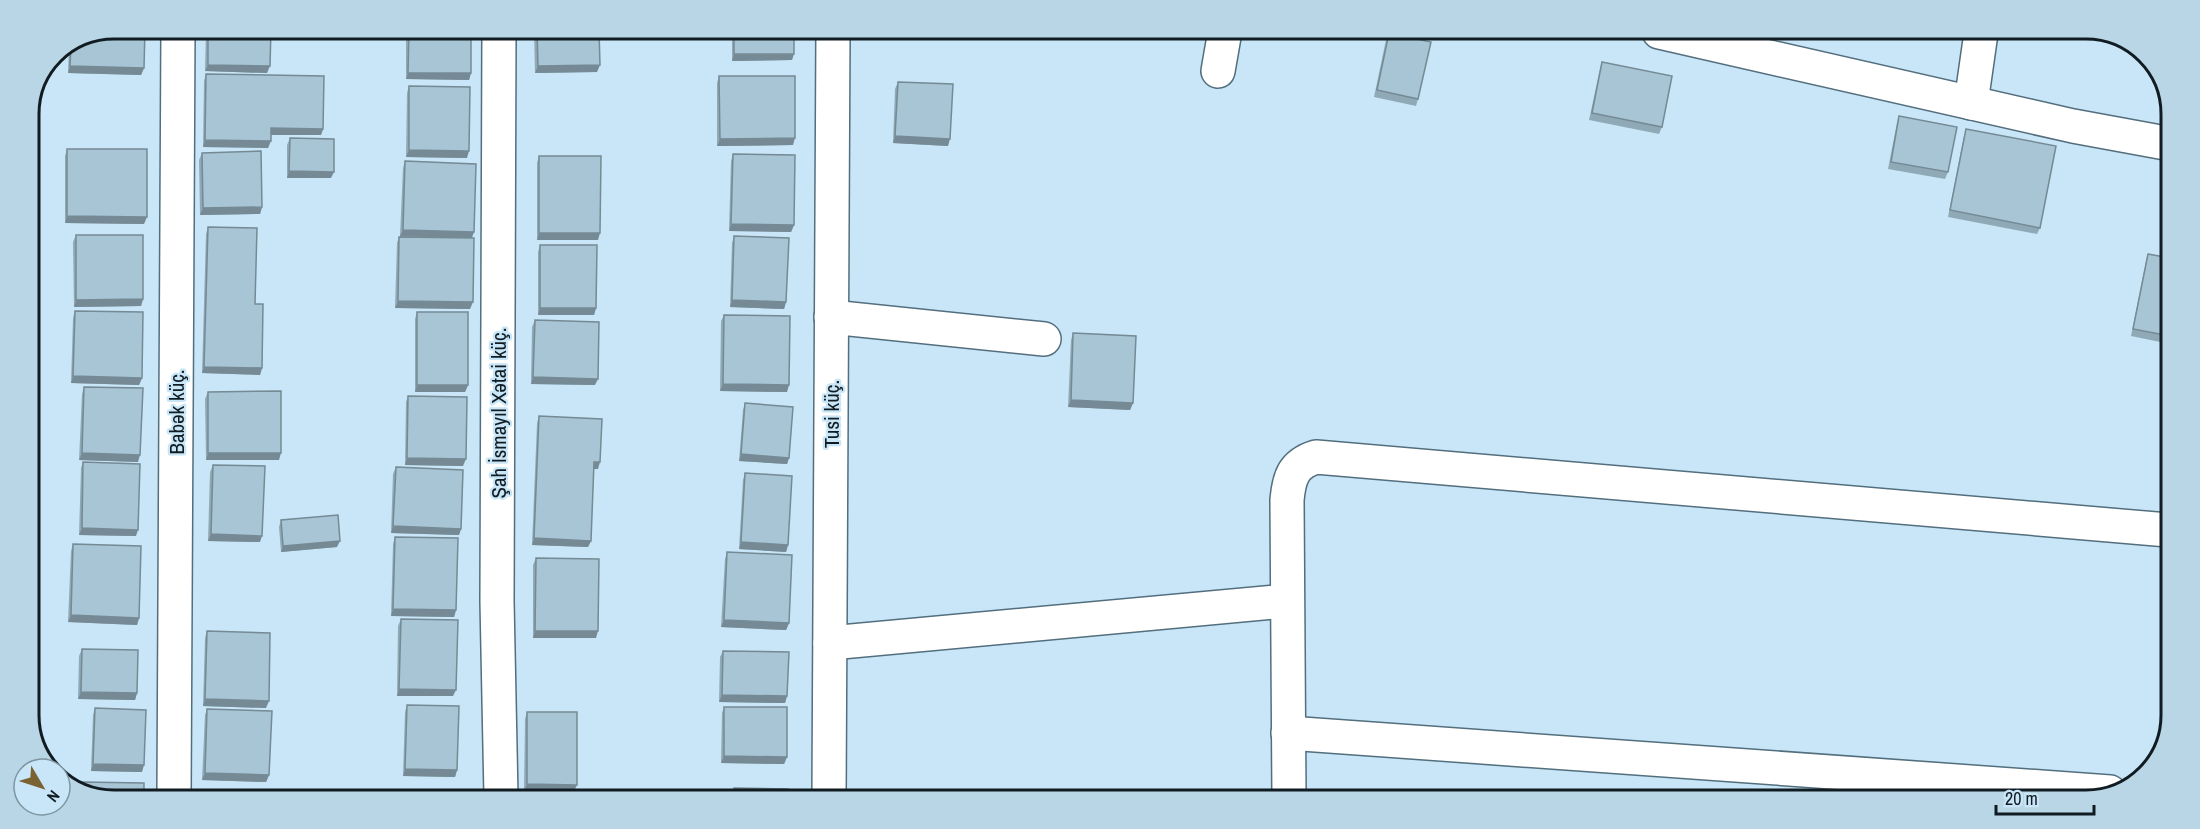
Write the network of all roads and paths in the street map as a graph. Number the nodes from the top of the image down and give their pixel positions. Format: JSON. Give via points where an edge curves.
{"nodes":[{"id":1,"x":178,"y":39,"type":"edge"},
{"id":2,"x":499,"y":39,"type":"edge"},
{"id":3,"x":833,"y":39,"type":"edge"},
{"id":4,"x":1224,"y":39,"type":"edge"},
{"id":5,"x":1690,"y":39,"type":"edge"},
{"id":6,"x":1980,"y":39,"type":"edge"},
{"id":7,"x":1218,"y":71,"type":"dead end"},
{"id":8,"x":1971,"y":103,"type":"junction"},
{"id":9,"x":2161,"y":142,"type":"edge"},
{"id":10,"x":831,"y":317,"type":"junction"},
{"id":11,"x":1044,"y":339,"type":"dead end"},
{"id":12,"x":2161,"y":530,"type":"edge"},
{"id":13,"x":1286,"y":601,"type":"junction"},
{"id":14,"x":830,"y":643,"type":"junction"},
{"id":15,"x":1288,"y":733,"type":"junction"},
{"id":16,"x":174,"y":790,"type":"edge"},
{"id":17,"x":501,"y":790,"type":"edge"},
{"id":18,"x":829,"y":790,"type":"edge"},
{"id":19,"x":1289,"y":790,"type":"edge"},
{"id":20,"x":2082,"y":790,"type":"edge"}],
"edges":[{"from":1,"to":16,"type":"street","name":"Babək küç."},
{"from":2,"to":17,"type":"street","name":"Şah İsmayıl Xətai küç.","via":[[497,601]]},
{"from":3,"to":10,"type":"street","name":"Tusi küç."},
{"from":4,"to":7,"type":"street"},
{"from":5,"to":8,"type":"street"},
{"from":6,"to":8,"type":"street"},
{"from":8,"to":9,"type":"street"},
{"from":10,"to":11,"type":"street"},
{"from":10,"to":14,"type":"street","name":"Tusi küç."},
{"from":12,"to":13,"type":"street","via":[[1316,457],[1303,461],[1289,482]]},
{"from":13,"to":14,"type":"street"},
{"from":13,"to":15,"type":"street"},
{"from":14,"to":18,"type":"street","name":"Tusi küç."},
{"from":15,"to":19,"type":"street"},
{"from":15,"to":20,"type":"street"}]}
